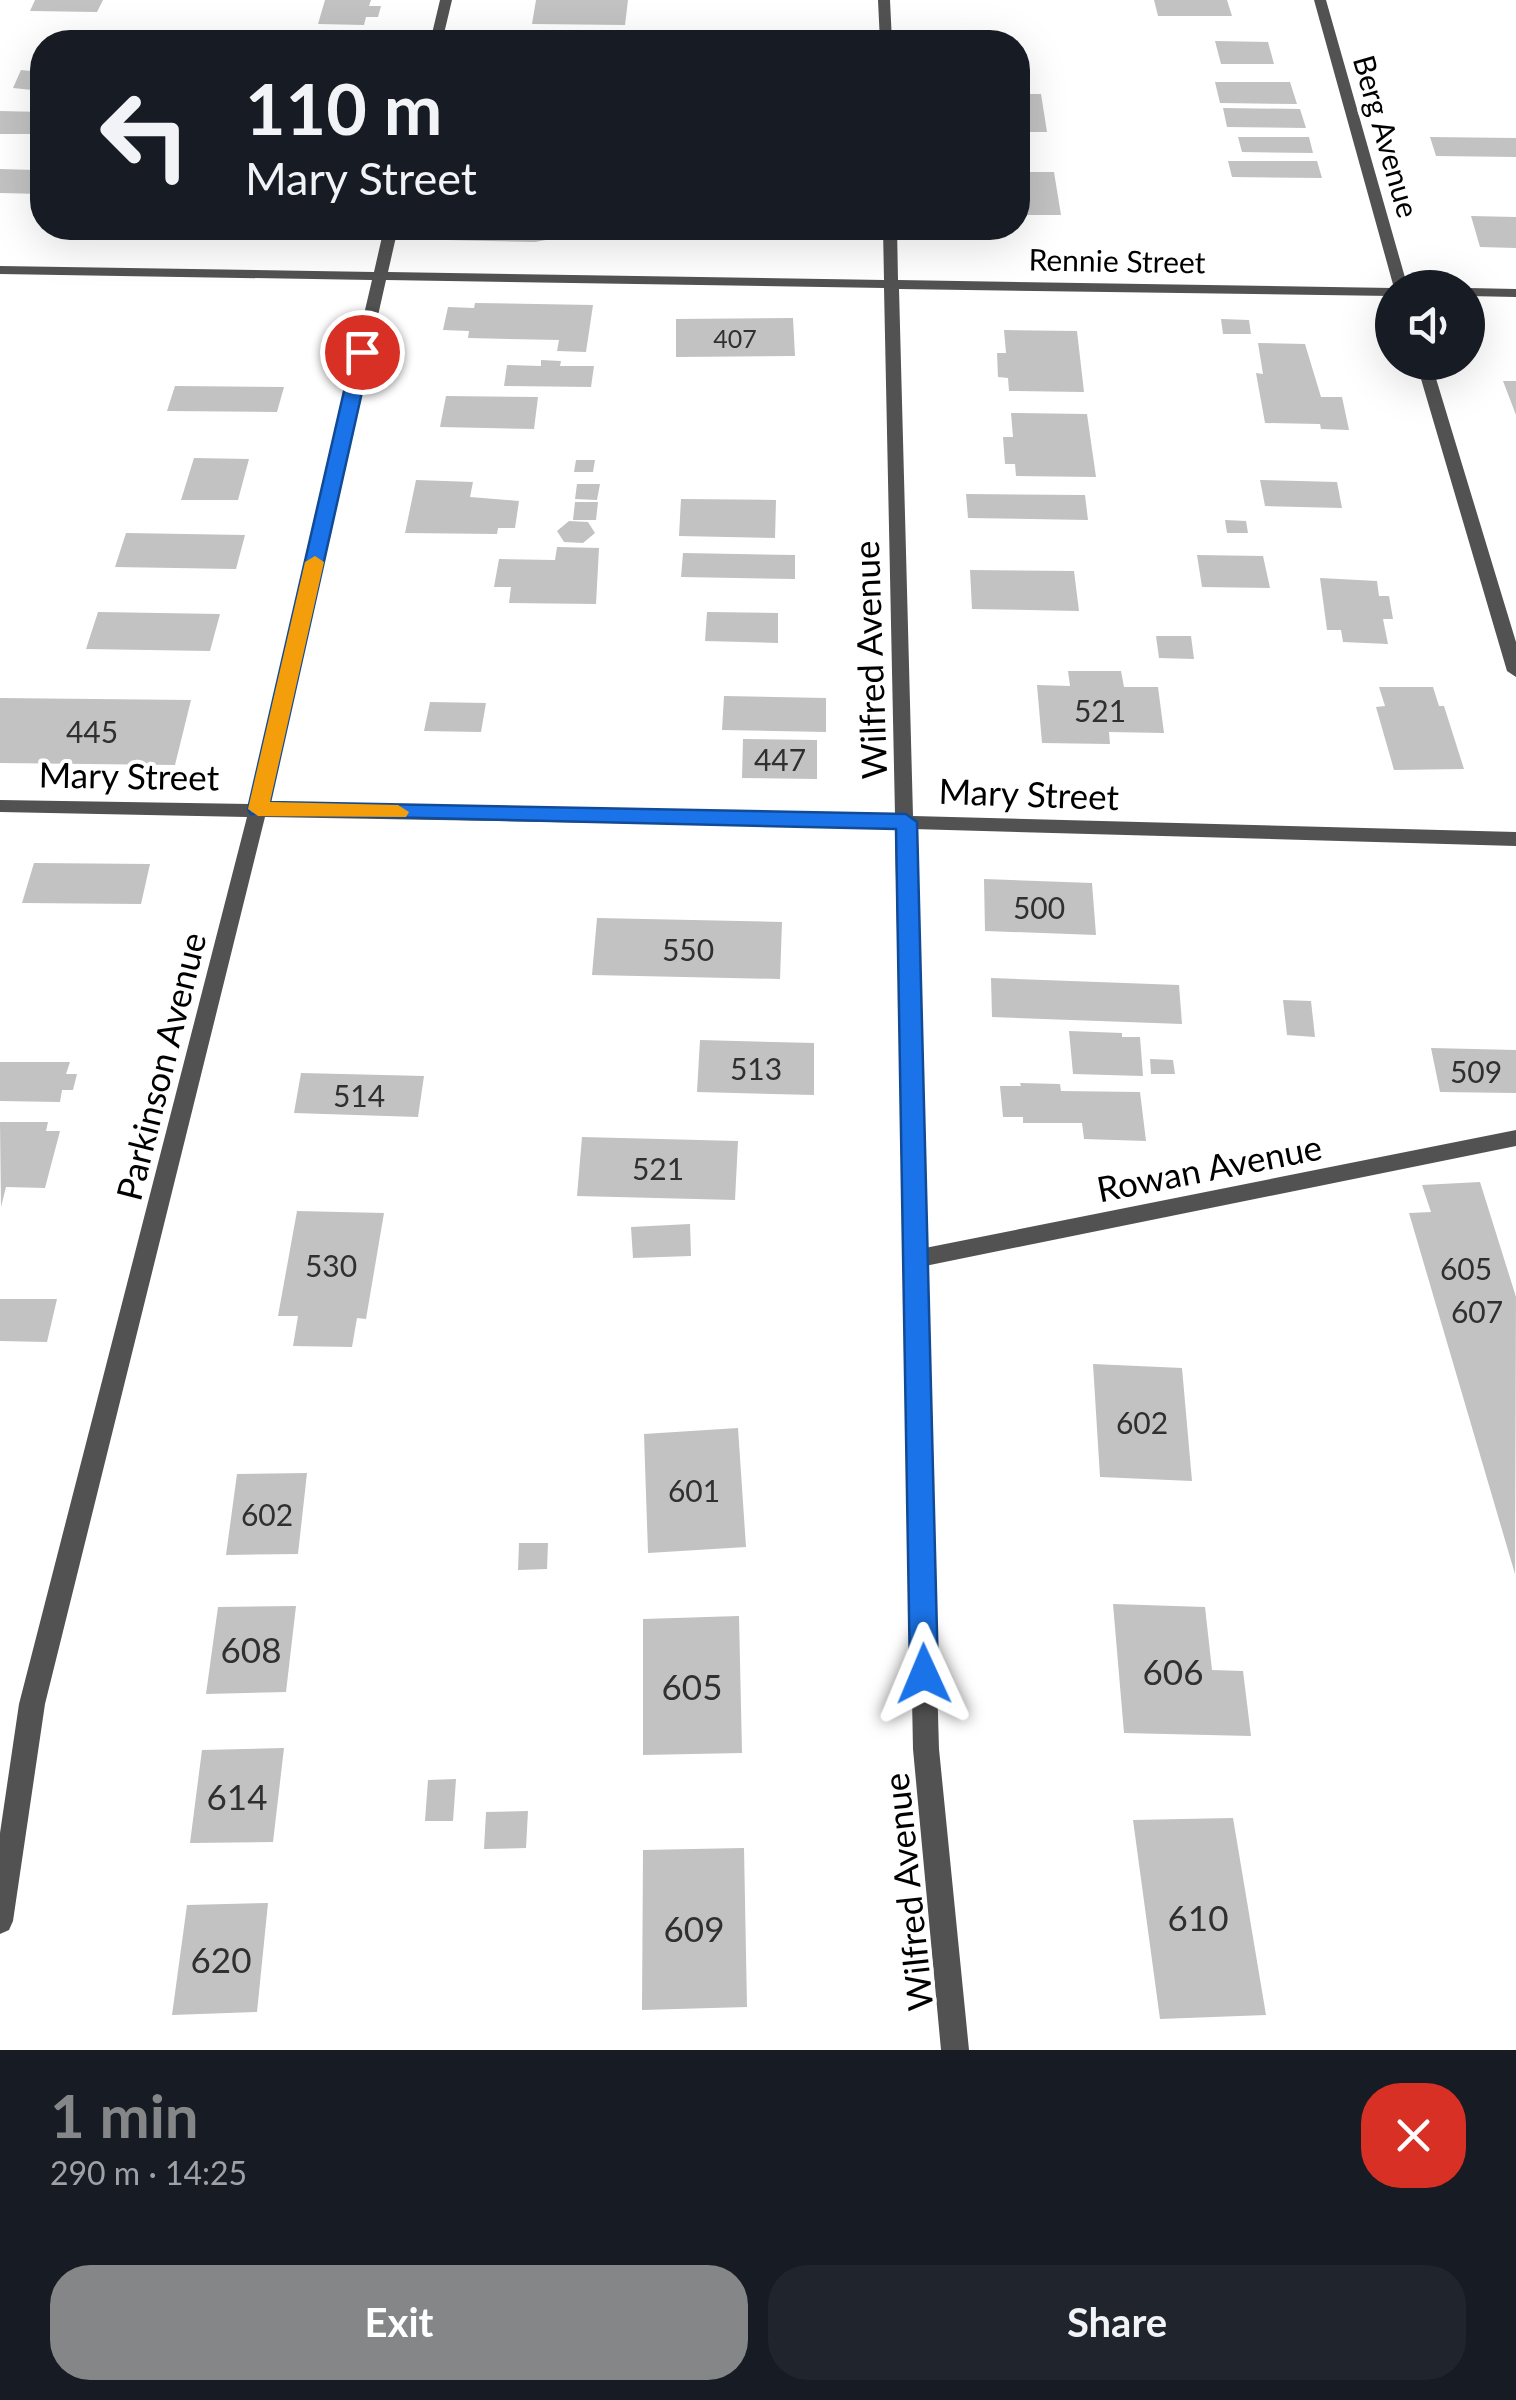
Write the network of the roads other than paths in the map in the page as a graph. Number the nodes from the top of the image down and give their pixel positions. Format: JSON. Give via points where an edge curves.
{"nodes":[{"id":1,"x":446,"y":0,"type":"edge"},
{"id":2,"x":884,"y":0,"type":"edge"},
{"id":3,"x":1320,"y":0,"type":"edge"},
{"id":4,"x":439,"y":30,"type":"edge"},
{"id":5,"x":885,"y":30,"type":"edge"},
{"id":6,"x":388,"y":240,"type":"edge"},
{"id":7,"x":890,"y":240,"type":"edge"},
{"id":8,"x":0,"y":270,"type":"edge"},
{"id":9,"x":1396,"y":270,"type":"edge"},
{"id":10,"x":379,"y":276,"type":"junction"},
{"id":11,"x":892,"y":284,"type":"junction"},
{"id":12,"x":1375,"y":292,"type":"edge"},
{"id":13,"x":1485,"y":292,"type":"edge"},
{"id":14,"x":1516,"y":293,"type":"edge"},
{"id":15,"x":1428,"y":380,"type":"edge"},
{"id":16,"x":1516,"y":672,"type":"edge"},
{"id":17,"x":0,"y":806,"type":"edge"},
{"id":18,"x":258,"y":809,"type":"junction"},
{"id":19,"x":906,"y":822,"type":"junction"},
{"id":20,"x":1516,"y":839,"type":"edge"},
{"id":21,"x":1516,"y":1138,"type":"edge"},
{"id":22,"x":915,"y":1259,"type":"junction"},
{"id":23,"x":0,"y":1921,"type":"edge"},
{"id":24,"x":955,"y":2050,"type":"edge"}],
"edges":[{"from":1,"to":4,"type":"street"},
{"from":2,"to":5,"type":"street"},
{"from":3,"to":9,"type":"street","name":"Berg Avenue"},
{"from":6,"to":10,"type":"street","name":"Parkinson Avenue"},
{"from":7,"to":11,"type":"street","name":"Wilfred Avenue"},
{"from":8,"to":10,"type":"street","name":"Rennie Street"},
{"from":10,"to":11,"type":"street","name":"Rennie Street"},
{"from":10,"to":18,"type":"street","name":"Parkinson Avenue"},
{"from":11,"to":12,"type":"street","name":"Rennie Street"},
{"from":11,"to":19,"type":"street","name":"Wilfred Avenue"},
{"from":13,"to":14,"type":"street"},
{"from":15,"to":16,"type":"street"},
{"from":17,"to":18,"type":"street","name":"Mary Street"},
{"from":18,"to":19,"type":"street","name":"Mary Street"},
{"from":18,"to":23,"type":"street","name":"Parkinson Avenue","via":[[32,1704]]},
{"from":19,"to":20,"type":"street","name":"Mary Street"},
{"from":19,"to":22,"type":"street","name":"Wilfred Avenue"},
{"from":21,"to":22,"type":"street","name":"Rowan Avenue"},
{"from":22,"to":24,"type":"street","name":"Wilfred Avenue","via":[[926,1750]]}]}
